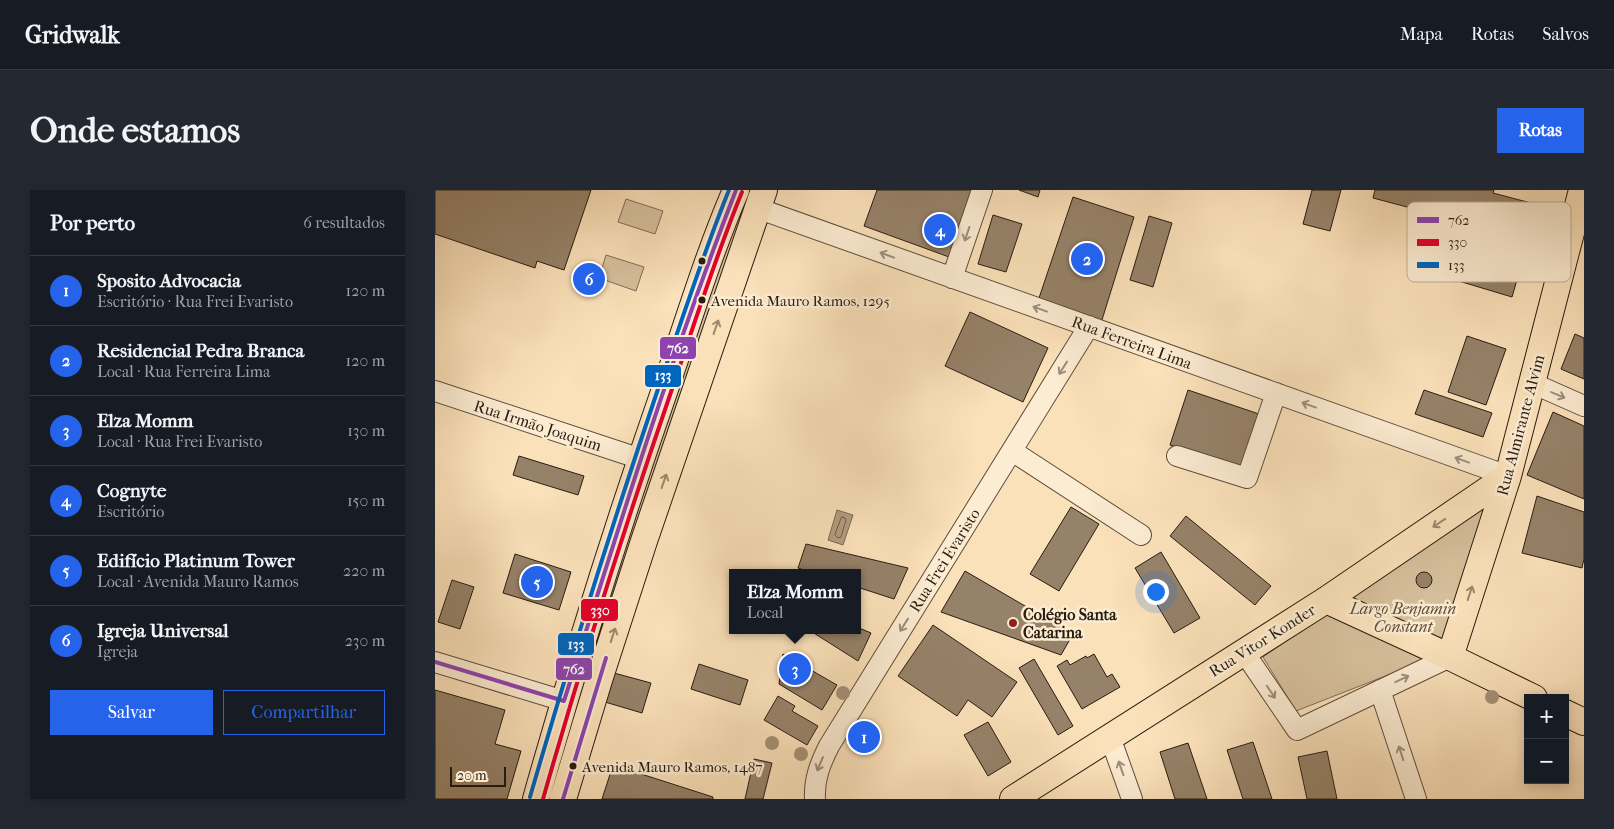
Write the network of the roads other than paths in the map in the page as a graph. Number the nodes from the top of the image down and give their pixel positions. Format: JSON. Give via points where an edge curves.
{"nodes":[{"id":1,"x":982,"y":190,"type":"edge"},
{"id":2,"x":1581,"y":190,"type":"edge"},
{"id":3,"x":734,"y":195,"type":"edge"},
{"id":4,"x":760,"y":199,"type":"edge"},
{"id":5,"x":1571,"y":229,"type":"edge"},
{"id":6,"x":952,"y":278,"type":"junction"},
{"id":7,"x":1558,"y":282,"type":"edge"},
{"id":8,"x":1089,"y":326,"type":"junction"},
{"id":9,"x":1532,"y":383,"type":"junction"},
{"id":10,"x":435,"y":391,"type":"edge"},
{"id":11,"x":1276,"y":393,"type":"junction"},
{"id":12,"x":1584,"y":406,"type":"edge"},
{"id":13,"x":1012,"y":451,"type":"junction"},
{"id":14,"x":1177,"y":456,"type":"dead end"},
{"id":15,"x":641,"y":459,"type":"junction"},
{"id":16,"x":1508,"y":476,"type":"junction"},
{"id":17,"x":1141,"y":535,"type":"dead end"},
{"id":18,"x":1357,"y":578,"type":"junction"},
{"id":19,"x":1326,"y":600,"type":"junction"},
{"id":20,"x":1360,"y":616,"type":"junction"},
{"id":21,"x":1244,"y":652,"type":"junction"},
{"id":22,"x":1450,"y":656,"type":"junction"},
{"id":23,"x":435,"y":662,"type":"edge"},
{"id":24,"x":1380,"y":690,"type":"junction"},
{"id":25,"x":1526,"y":694,"type":"edge"},
{"id":26,"x":564,"y":701,"type":"junction"},
{"id":27,"x":1569,"y":715,"type":"edge"},
{"id":28,"x":1584,"y":722,"type":"edge"},
{"id":29,"x":1110,"y":737,"type":"junction"},
{"id":30,"x":536,"y":799,"type":"edge"},
{"id":31,"x":563,"y":799,"type":"edge"},
{"id":32,"x":815,"y":799,"type":"edge"},
{"id":33,"x":1013,"y":799,"type":"edge"},
{"id":34,"x":1132,"y":799,"type":"edge"},
{"id":35,"x":1416,"y":799,"type":"edge"}],
"edges":[{"from":1,"to":6,"type":"street","one_way":true},
{"from":2,"to":5,"type":"main road","name":"Rua Almirante Alvim"},
{"from":3,"to":4,"type":"main road"},
{"from":3,"to":15,"type":"main road","via":[[704,272]]},
{"from":6,"to":4,"type":"street","name":"Rua Ferreira Lima","one_way":true},
{"from":31,"to":4,"type":"main road","one_way":true,"via":[[644,541]]},
{"from":8,"to":6,"type":"street","name":"Rua Ferreira Lima","one_way":true},
{"from":7,"to":9,"type":"main road","name":"Rua Almirante Alvim"},
{"from":8,"to":11,"type":"street","name":"Rua Ferreira Lima"},
{"from":8,"to":13,"type":"street","name":"Rua Frei Evaristo","one_way":true},
{"from":9,"to":12,"type":"street","one_way":true},
{"from":9,"to":16,"type":"main road","name":"Rua Almirante Alvim"},
{"from":10,"to":15,"type":"street","name":"Rua Irmão Joaquim"},
{"from":11,"to":14,"type":"street","via":[[1247,478]]},
{"from":16,"to":11,"type":"street","name":"Rua Ferreira Lima","one_way":true},
{"from":13,"to":17,"type":"street"},
{"from":13,"to":32,"type":"street","name":"Rua Frei Evaristo","one_way":true,"via":[[829,746],[817,771]]},
{"from":15,"to":26,"type":"main road"},
{"from":16,"to":18,"type":"main road","name":"Rua Vitor Konder","one_way":true},
{"from":22,"to":16,"type":"main road","name":"Rua Almirante Alvim","one_way":true},
{"from":18,"to":19,"type":"main road","name":"Rua Vitor Konder"},
{"from":18,"to":20,"type":"main road","via":[[1353,598]]},
{"from":19,"to":20,"type":"main road"},
{"from":19,"to":21,"type":"main road","name":"Rua Vitor Konder"},
{"from":20,"to":22,"type":"main road"},
{"from":21,"to":24,"type":"street","one_way":true,"via":[[1297,730]]},
{"from":21,"to":29,"type":"main road","name":"Rua Vitor Konder"},
{"from":24,"to":22,"type":"street","one_way":true},
{"from":22,"to":25,"type":"main road"},
{"from":23,"to":26,"type":"street"},
{"from":35,"to":24,"type":"street","one_way":true},
{"from":26,"to":30,"type":"main road"},
{"from":27,"to":28,"type":"main road"},
{"from":29,"to":33,"type":"main road","name":"Rua Vitor Konder"},
{"from":34,"to":29,"type":"street","one_way":true}]}
